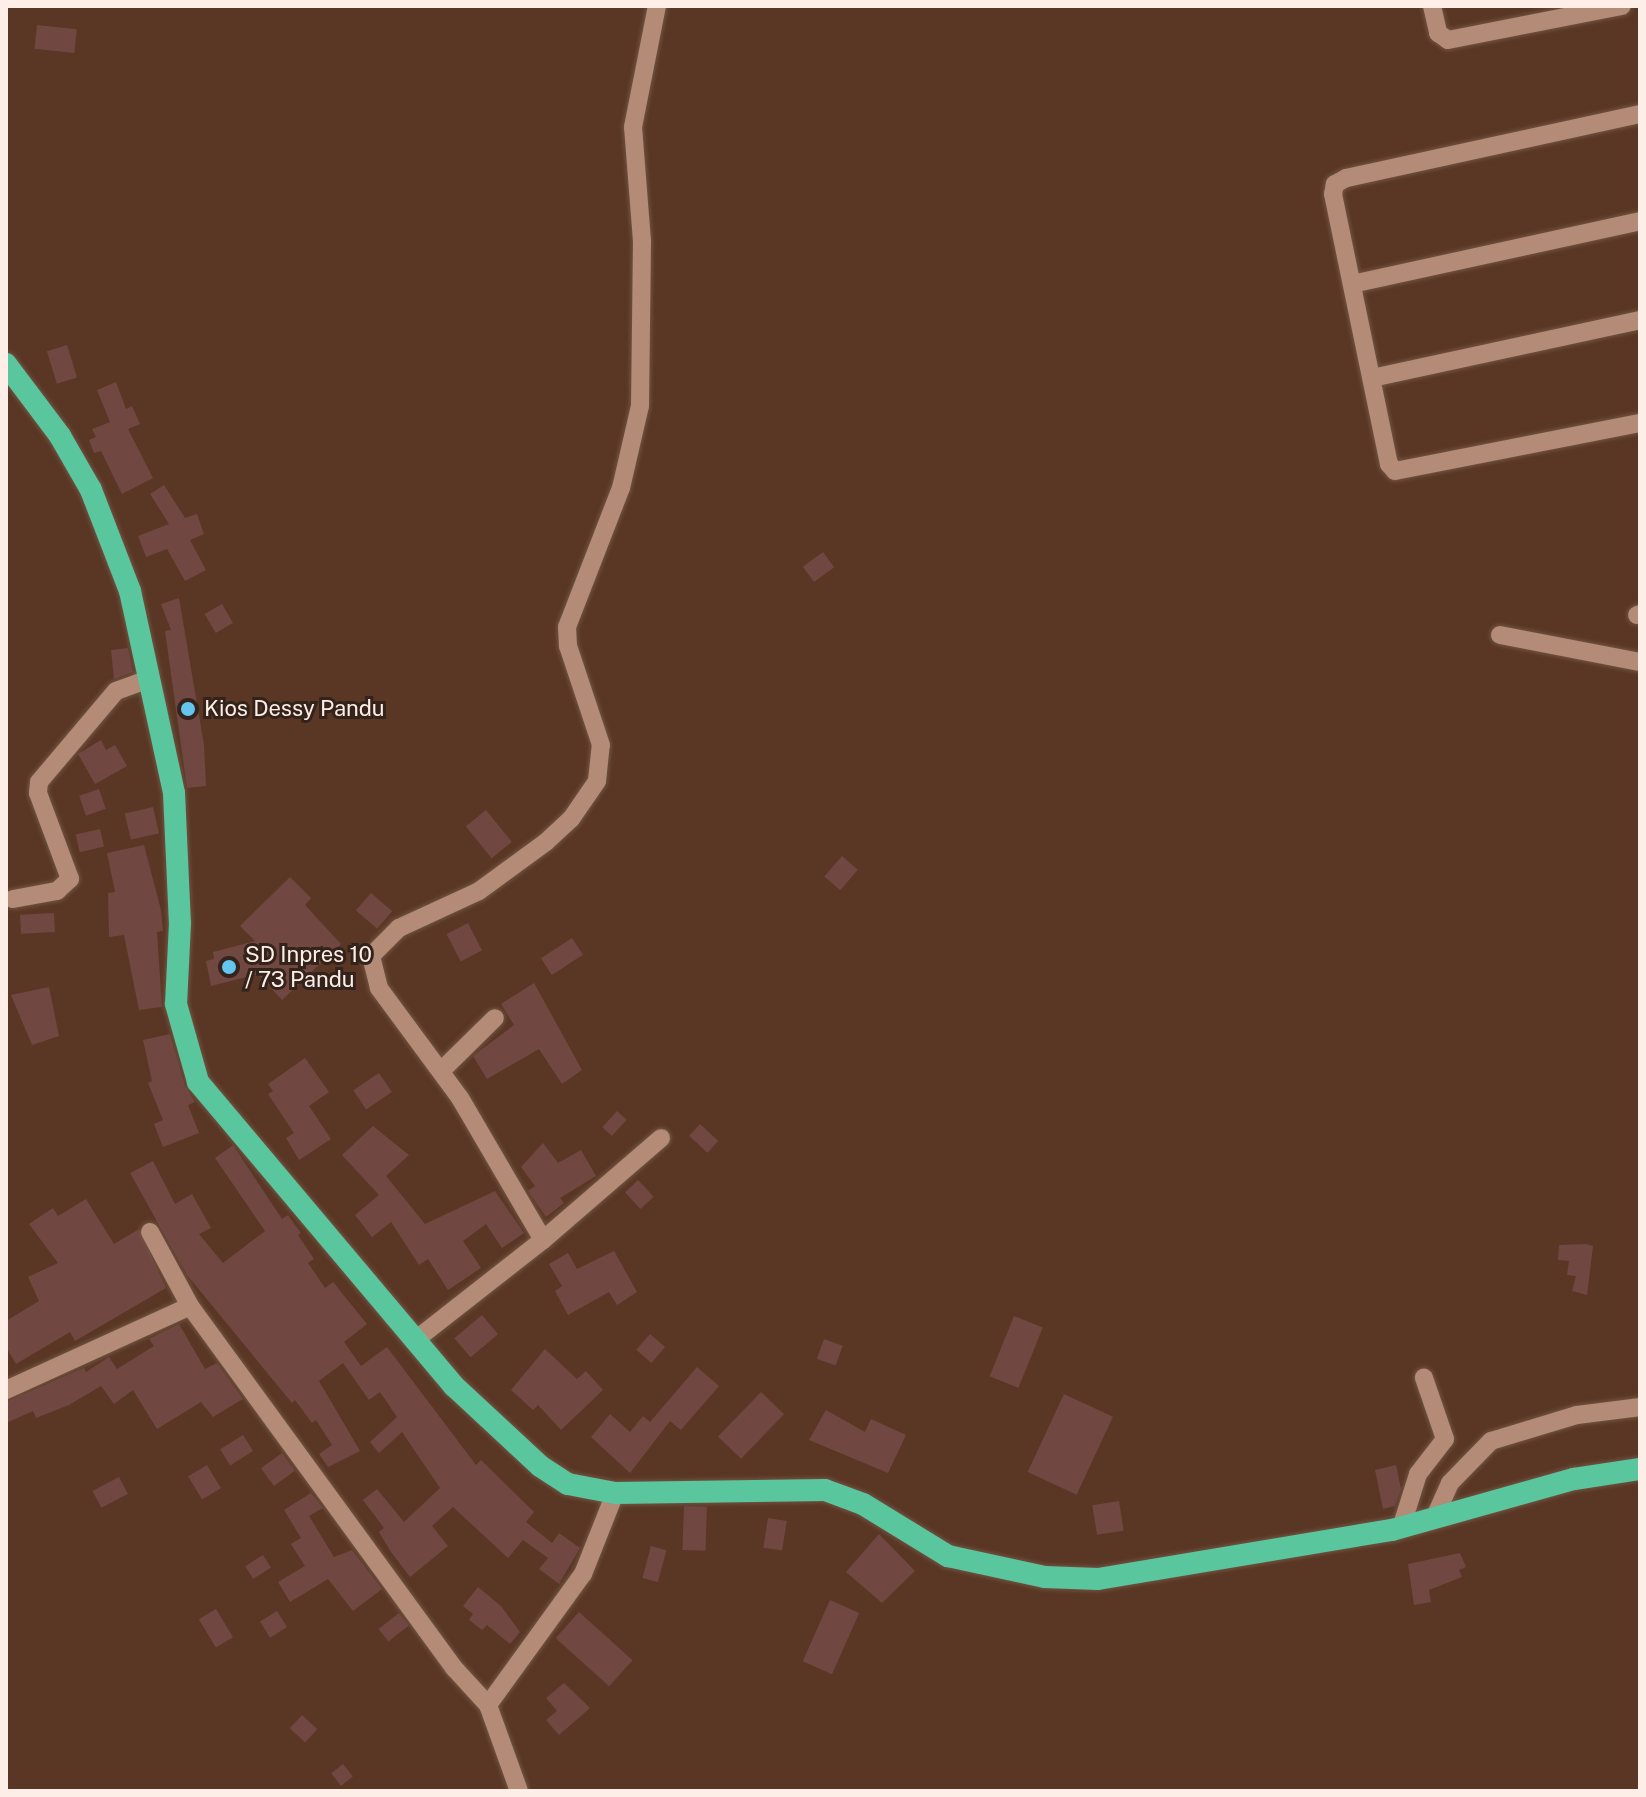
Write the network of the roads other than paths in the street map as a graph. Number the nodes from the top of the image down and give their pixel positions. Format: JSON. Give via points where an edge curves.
{"nodes":[{"id":1,"x":657,"y":6,"type":"edge"},
{"id":2,"x":1432,"y":6,"type":"edge"},
{"id":3,"x":1531,"y":6,"type":"edge"},
{"id":4,"x":1622,"y":6,"type":"edge"},
{"id":5,"x":1535,"y":25,"type":"junction"},
{"id":6,"x":1640,"y":114,"type":"edge"},
{"id":7,"x":1640,"y":221,"type":"edge"},
{"id":8,"x":1352,"y":284,"type":"junction"},
{"id":9,"x":1640,"y":320,"type":"edge"},
{"id":10,"x":6,"y":364,"type":"edge"},
{"id":11,"x":1372,"y":378,"type":"junction"},
{"id":12,"x":1640,"y":423,"type":"edge"},
{"id":13,"x":1500,"y":635,"type":"dead end"},
{"id":14,"x":1640,"y":662,"type":"edge"},
{"id":15,"x":147,"y":680,"type":"junction"},
{"id":16,"x":13,"y":899,"type":"dead end"},
{"id":17,"x":495,"y":1018,"type":"dead end"},
{"id":18,"x":442,"y":1070,"type":"junction"},
{"id":19,"x":661,"y":1138,"type":"dead end"},
{"id":20,"x":150,"y":1232,"type":"dead end"},
{"id":21,"x":543,"y":1240,"type":"junction"},
{"id":22,"x":190,"y":1306,"type":"junction"},
{"id":23,"x":414,"y":1341,"type":"junction"},
{"id":24,"x":1424,"y":1378,"type":"dead end"},
{"id":25,"x":6,"y":1390,"type":"edge"},
{"id":26,"x":1640,"y":1407,"type":"edge"},
{"id":27,"x":1640,"y":1469,"type":"edge"},
{"id":28,"x":615,"y":1493,"type":"junction"},
{"id":29,"x":1434,"y":1519,"type":"junction"},
{"id":30,"x":1401,"y":1528,"type":"junction"},
{"id":31,"x":488,"y":1705,"type":"junction"},
{"id":32,"x":519,"y":1791,"type":"edge"}],
"edges":[{"from":1,"to":18,"type":"street","via":[[633,127],[642,241],[640,406],[621,488],[567,627],[568,646],[597,728],[600,765],[585,801],[546,842],[479,891],[399,928],[371,956],[379,988]]},
{"from":2,"to":5,"type":"street","via":[[1438,33],[1448,40]]},
{"from":3,"to":5,"type":"street"},
{"from":4,"to":5,"type":"street"},
{"from":6,"to":8,"type":"street","via":[[1335,184]]},
{"from":7,"to":8,"type":"street"},
{"from":8,"to":11,"type":"street"},
{"from":9,"to":11,"type":"street"},
{"from":10,"to":15,"type":"highway","via":[[66,445],[104,517],[130,591]]},
{"from":11,"to":12,"type":"street","via":[[1389,464],[1395,471]]},
{"from":13,"to":14,"type":"street"},
{"from":15,"to":16,"type":"street","via":[[116,691],[39,782],[38,793],[70,879],[57,891]]},
{"from":15,"to":23,"type":"highway","via":[[174,793],[180,923],[176,1004],[192,1068],[207,1096]]},
{"from":17,"to":18,"type":"street"},
{"from":18,"to":21,"type":"street"},
{"from":19,"to":21,"type":"street"},
{"from":20,"to":22,"type":"street"},
{"from":21,"to":23,"type":"street"},
{"from":22,"to":25,"type":"street"},
{"from":22,"to":31,"type":"street","via":[[455,1669]]},
{"from":23,"to":28,"type":"highway","via":[[493,1427],[540,1466],[568,1484]]},
{"from":24,"to":30,"type":"street","via":[[1445,1439],[1418,1474]]},
{"from":26,"to":29,"type":"street","via":[[1577,1415],[1491,1441],[1450,1483]]},
{"from":27,"to":29,"type":"highway","via":[[1574,1479]]},
{"from":28,"to":30,"type":"highway","via":[[825,1490],[863,1504],[948,1556],[1045,1577],[1098,1579],[1157,1572]]},
{"from":28,"to":31,"type":"street","via":[[583,1574]]},
{"from":29,"to":30,"type":"highway"},
{"from":31,"to":32,"type":"street"}]}
